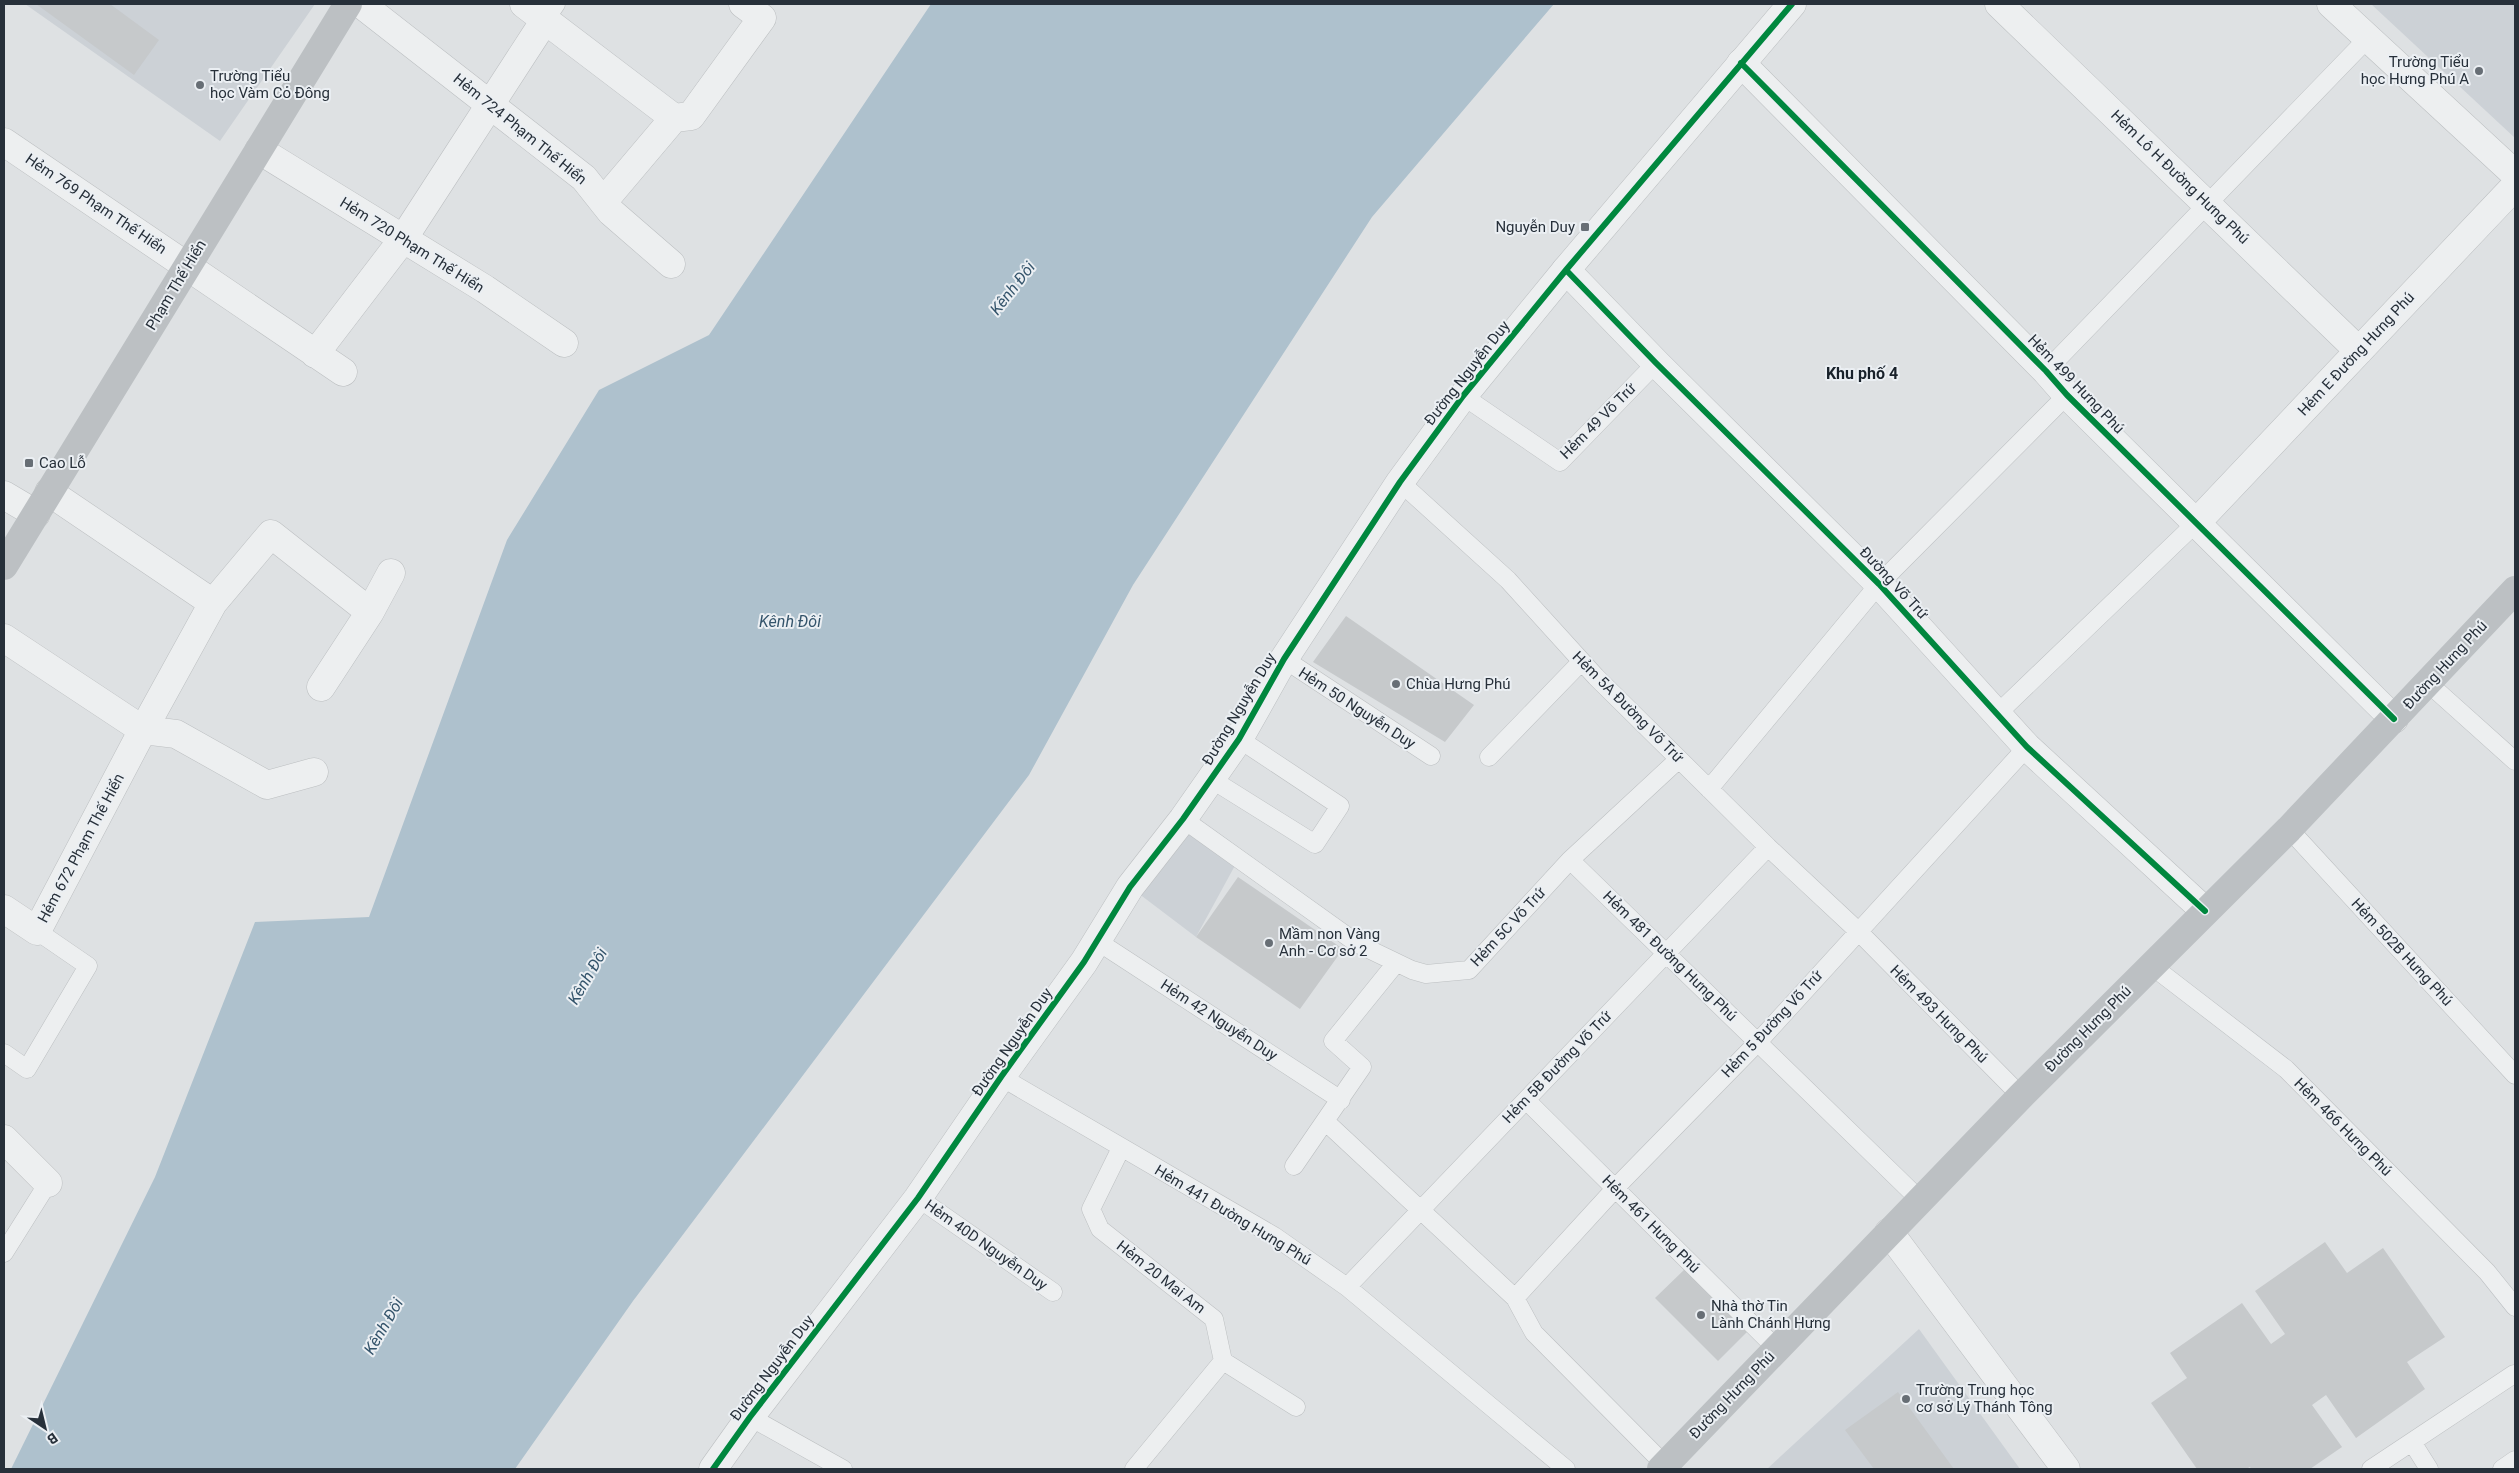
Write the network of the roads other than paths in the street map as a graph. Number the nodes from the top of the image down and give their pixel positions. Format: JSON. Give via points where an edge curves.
{"nodes":[{"id":1,"x":348,"y":4,"type":"edge"},
{"id":2,"x":361,"y":4,"type":"edge"},
{"id":3,"x":743,"y":4,"type":"edge"},
{"id":4,"x":1792,"y":4,"type":"edge"},
{"id":5,"x":1999,"y":4,"type":"edge"},
{"id":6,"x":2331,"y":4,"type":"edge"},
{"id":7,"x":542,"y":9,"type":"edge"},
{"id":8,"x":2368,"y":38,"type":"junction"},
{"id":9,"x":1741,"y":64,"type":"junction"},
{"id":10,"x":489,"y":104,"type":"junction"},
{"id":11,"x":674,"y":118,"type":"junction"},
{"id":12,"x":4,"y":142,"type":"edge"},
{"id":13,"x":259,"y":150,"type":"junction"},
{"id":14,"x":2515,"y":174,"type":"edge"},
{"id":15,"x":2515,"y":186,"type":"edge"},
{"id":16,"x":603,"y":202,"type":"junction"},
{"id":17,"x":2209,"y":204,"type":"junction"},
{"id":18,"x":403,"y":239,"type":"junction"},
{"id":19,"x":671,"y":264,"type":"dead end"},
{"id":20,"x":187,"y":267,"type":"junction"},
{"id":21,"x":1566,"y":270,"type":"junction"},
{"id":22,"x":564,"y":343,"type":"dead end"},
{"id":23,"x":2359,"y":351,"type":"junction"},
{"id":24,"x":315,"y":354,"type":"junction"},
{"id":25,"x":1656,"y":362,"type":"junction"},
{"id":26,"x":2046,"y":371,"type":"junction"},
{"id":27,"x":344,"y":372,"type":"dead end"},
{"id":28,"x":2067,"y":395,"type":"junction"},
{"id":29,"x":1463,"y":396,"type":"junction"},
{"id":30,"x":1400,"y":482,"type":"junction"},
{"id":31,"x":4,"y":495,"type":"edge"},
{"id":32,"x":42,"y":503,"type":"junction"},
{"id":33,"x":2197,"y":522,"type":"junction"},
{"id":34,"x":4,"y":566,"type":"edge"},
{"id":35,"x":391,"y":573,"type":"dead end"},
{"id":36,"x":1879,"y":584,"type":"junction"},
{"id":37,"x":2515,"y":590,"type":"edge"},
{"id":38,"x":213,"y":603,"type":"junction"},
{"id":39,"x":370,"y":612,"type":"junction"},
{"id":40,"x":4,"y":638,"type":"edge"},
{"id":41,"x":1284,"y":659,"type":"junction"},
{"id":42,"x":1582,"y":662,"type":"junction"},
{"id":43,"x":2428,"y":683,"type":"junction"},
{"id":44,"x":321,"y":687,"type":"dead end"},
{"id":45,"x":1996,"y":715,"type":"junction"},
{"id":46,"x":2394,"y":720,"type":"junction"},
{"id":47,"x":143,"y":730,"type":"junction"},
{"id":48,"x":1239,"y":739,"type":"junction"},
{"id":49,"x":2027,"y":747,"type":"junction"},
{"id":50,"x":1431,"y":756,"type":"dead end"},
{"id":51,"x":1489,"y":756,"type":"dead end"},
{"id":52,"x":1679,"y":759,"type":"junction"},
{"id":53,"x":2515,"y":761,"type":"edge"},
{"id":54,"x":314,"y":772,"type":"dead end"},
{"id":55,"x":1211,"y":778,"type":"junction"},
{"id":56,"x":1708,"y":789,"type":"junction"},
{"id":57,"x":1183,"y":819,"type":"junction"},
{"id":58,"x":2289,"y":829,"type":"junction"},
{"id":59,"x":1768,"y":847,"type":"junction"},
{"id":60,"x":1570,"y":860,"type":"junction"},
{"id":61,"x":4,"y":909,"type":"edge"},
{"id":62,"x":2205,"y":912,"type":"junction"},
{"id":63,"x":37,"y":931,"type":"junction"},
{"id":64,"x":1858,"y":931,"type":"junction"},
{"id":65,"x":1097,"y":941,"type":"junction"},
{"id":66,"x":1666,"y":953,"type":"junction"},
{"id":67,"x":1396,"y":962,"type":"junction"},
{"id":68,"x":2152,"y":966,"type":"junction"},
{"id":69,"x":1758,"y":1042,"type":"junction"},
{"id":70,"x":4,"y":1053,"type":"edge"},
{"id":71,"x":2515,"y":1075,"type":"edge"},
{"id":72,"x":1001,"y":1077,"type":"junction"},
{"id":73,"x":2021,"y":1096,"type":"junction"},
{"id":74,"x":1341,"y":1100,"type":"junction"},
{"id":75,"x":1526,"y":1100,"type":"junction"},
{"id":76,"x":1326,"y":1122,"type":"junction"},
{"id":77,"x":4,"y":1139,"type":"edge"},
{"id":78,"x":1122,"y":1148,"type":"junction"},
{"id":79,"x":1294,"y":1166,"type":"dead end"},
{"id":80,"x":48,"y":1183,"type":"joint"},
{"id":81,"x":1616,"y":1188,"type":"junction"},
{"id":82,"x":918,"y":1198,"type":"junction"},
{"id":83,"x":1920,"y":1200,"type":"junction"},
{"id":84,"x":1420,"y":1211,"type":"junction"},
{"id":85,"x":1889,"y":1232,"type":"junction"},
{"id":86,"x":4,"y":1253,"type":"edge"},
{"id":87,"x":1347,"y":1287,"type":"junction"},
{"id":88,"x":1053,"y":1292,"type":"dead end"},
{"id":89,"x":1515,"y":1298,"type":"junction"},
{"id":90,"x":2515,"y":1307,"type":"edge"},
{"id":91,"x":1776,"y":1348,"type":"junction"},
{"id":92,"x":1223,"y":1361,"type":"junction"},
{"id":93,"x":2515,"y":1376,"type":"edge"},
{"id":94,"x":1296,"y":1407,"type":"dead end"},
{"id":95,"x":750,"y":1417,"type":"junction"},
{"id":96,"x":2412,"y":1442,"type":"junction"},
{"id":97,"x":2515,"y":1460,"type":"edge"},
{"id":98,"x":1663,"y":1467,"type":"edge"},
{"id":99,"x":713,"y":1469,"type":"edge"},
{"id":100,"x":842,"y":1469,"type":"edge"},
{"id":101,"x":1134,"y":1469,"type":"edge"},
{"id":102,"x":1566,"y":1469,"type":"edge"},
{"id":103,"x":2066,"y":1469,"type":"edge"},
{"id":104,"x":2371,"y":1469,"type":"edge"},
{"id":105,"x":2429,"y":1469,"type":"edge"},
{"id":106,"x":2502,"y":1469,"type":"edge"}],
"edges":[{"from":1,"to":13,"type":"main road","name":"Phạm Thế Hiển"},
{"from":2,"to":10,"type":"street","name":"Hẻm 724 Phạm Thế Hiển"},
{"from":3,"to":11,"type":"street","via":[[762,18],[691,116]]},
{"from":4,"to":9,"type":"street","name":"Đường Nguyễn Duy"},
{"from":5,"to":17,"type":"street","name":"Hẻm Lô H Đường Hưng Phú"},
{"from":6,"to":8,"type":"street"},
{"from":7,"to":10,"type":"street"},
{"from":7,"to":11,"type":"street"},
{"from":8,"to":14,"type":"street"},
{"from":8,"to":17,"type":"lane"},
{"from":9,"to":21,"type":"street","name":"Đường Nguyễn Duy"},
{"from":9,"to":26,"type":"street","name":"Hẻm 499 Hưng Phú"},
{"from":10,"to":16,"type":"street","name":"Hẻm 724 Phạm Thế Hiển","via":[[584,178]]},
{"from":10,"to":18,"type":"street"},
{"from":11,"to":16,"type":"street"},
{"from":12,"to":20,"type":"street","name":"Hẻm 769 Phạm Thế Hiển"},
{"from":13,"to":18,"type":"street","name":"Hẻm 720 Phạm Thế Hiển"},
{"from":13,"to":20,"type":"main road","name":"Phạm Thế Hiển"},
{"from":15,"to":23,"type":"street","name":"Hẻm E Đường Hưng Phú"},
{"from":16,"to":19,"type":"street","name":"Hẻm 724 Phạm Thế Hiển"},
{"from":17,"to":23,"type":"street","name":"Hẻm Lô H Đường Hưng Phú"},
{"from":17,"to":26,"type":"lane"},
{"from":18,"to":22,"type":"street","name":"Hẻm 720 Phạm Thế Hiển"},
{"from":18,"to":24,"type":"street"},
{"from":20,"to":24,"type":"street","name":"Hẻm 769 Phạm Thế Hiển"},
{"from":20,"to":32,"type":"main road","name":"Phạm Thế Hiển"},
{"from":21,"to":25,"type":"street","name":"Đường Võ Trứ"},
{"from":21,"to":29,"type":"street","name":"Đường Nguyễn Duy"},
{"from":23,"to":33,"type":"street","name":"Hẻm E Đường Hưng Phú"},
{"from":24,"to":27,"type":"street","name":"Hẻm 769 Phạm Thế Hiển"},
{"from":25,"to":29,"type":"lane","name":"Hẻm 49 Võ Trứ","via":[[1560,462]]},
{"from":25,"to":36,"type":"street","name":"Đường Võ Trứ"},
{"from":26,"to":28,"type":"street","name":"Hẻm 499 Hưng Phú"},
{"from":28,"to":33,"type":"street","name":"Hẻm 499 Hưng Phú"},
{"from":28,"to":36,"type":"lane"},
{"from":29,"to":30,"type":"street","name":"Đường Nguyễn Duy"},
{"from":30,"to":41,"type":"street","name":"Đường Nguyễn Duy"},
{"from":30,"to":42,"type":"lane","name":"Hẻm 5A Đường Võ Trứ","via":[[1508,580]]},
{"from":31,"to":32,"type":"street"},
{"from":32,"to":34,"type":"main road","name":"Phạm Thế Hiển"},
{"from":32,"to":38,"type":"street"},
{"from":33,"to":45,"type":"lane"},
{"from":33,"to":46,"type":"street","name":"Hẻm 499 Hưng Phú"},
{"from":35,"to":39,"type":"street"},
{"from":36,"to":45,"type":"street","name":"Đường Võ Trứ"},
{"from":36,"to":56,"type":"lane"},
{"from":37,"to":43,"type":"main road","name":"Đường Hưng Phú"},
{"from":38,"to":39,"type":"street","name":"Hẻm 672 Phạm Thế Hiển","via":[[271,534]]},
{"from":38,"to":47,"type":"street","name":"Hẻm 672 Phạm Thế Hiển"},
{"from":39,"to":44,"type":"street"},
{"from":40,"to":47,"type":"street"},
{"from":41,"to":48,"type":"street","name":"Đường Nguyễn Duy"},
{"from":41,"to":50,"type":"lane","name":"Hẻm 50 Nguyễn Duy"},
{"from":42,"to":51,"type":"lane"},
{"from":42,"to":52,"type":"lane","name":"Hẻm 5A Đường Võ Trứ"},
{"from":43,"to":46,"type":"main road","name":"Đường Hưng Phú"},
{"from":43,"to":53,"type":"lane"},
{"from":45,"to":49,"type":"street","name":"Đường Võ Trứ"},
{"from":46,"to":58,"type":"main road","name":"Đường Hưng Phú"},
{"from":47,"to":54,"type":"street","via":[[176,734],[267,785]]},
{"from":47,"to":63,"type":"street","name":"Hẻm 672 Phạm Thế Hiển"},
{"from":48,"to":55,"type":"street","name":"Đường Nguyễn Duy"},
{"from":48,"to":55,"type":"lane","via":[[1340,806],[1315,844]]},
{"from":49,"to":62,"type":"street","name":"Đường Võ Trứ"},
{"from":49,"to":64,"type":"lane","name":"Hẻm 5 Đường Võ Trứ"},
{"from":52,"to":56,"type":"lane","name":"Hẻm 5A Đường Võ Trứ"},
{"from":52,"to":60,"type":"lane","name":"Hẻm 5C Võ Trứ"},
{"from":55,"to":57,"type":"street","name":"Đường Nguyễn Duy"},
{"from":56,"to":59,"type":"lane","name":"Hẻm 5A Đường Võ Trứ"},
{"from":57,"to":65,"type":"street","name":"Đường Nguyễn Duy","via":[[1130,887]]},
{"from":57,"to":67,"type":"lane","name":"Hẻm 5C Võ Trứ","via":[[1358,944]]},
{"from":58,"to":62,"type":"main road","name":"Đường Hưng Phú"},
{"from":58,"to":71,"type":"lane","name":"Hẻm 502B Hưng Phú"},
{"from":59,"to":64,"type":"lane","name":"Hẻm 5A Đường Võ Trứ"},
{"from":59,"to":66,"type":"lane","name":"Hẻm 5B Đường Võ Trứ"},
{"from":60,"to":66,"type":"lane","name":"Hẻm 481 Đường Hưng Phú"},
{"from":60,"to":67,"type":"lane","name":"Hẻm 5C Võ Trứ","via":[[1469,970],[1426,974]]},
{"from":61,"to":63,"type":"street","name":"Hẻm 672 Phạm Thế Hiển"},
{"from":62,"to":68,"type":"main road","name":"Đường Hưng Phú"},
{"from":63,"to":70,"type":"lane","via":[[88,966],[27,1069]]},
{"from":64,"to":69,"type":"lane","name":"Hẻm 5 Đường Võ Trứ"},
{"from":64,"to":73,"type":"lane","name":"Hẻm 493 Hưng Phú"},
{"from":65,"to":72,"type":"street","name":"Đường Nguyễn Duy"},
{"from":65,"to":74,"type":"lane","name":"Hẻm 42 Nguyễn Duy"},
{"from":66,"to":69,"type":"lane","name":"Hẻm 481 Đường Hưng Phú"},
{"from":66,"to":75,"type":"lane","name":"Hẻm 5B Đường Võ Trứ"},
{"from":67,"to":74,"type":"lane","via":[[1333,1041],[1362,1067]]},
{"from":68,"to":73,"type":"main road","name":"Đường Hưng Phú"},
{"from":68,"to":90,"type":"lane","name":"Hẻm 466 Hưng Phú","via":[[2286,1069],[2487,1272]]},
{"from":69,"to":81,"type":"lane","name":"Hẻm 5 Đường Võ Trứ"},
{"from":69,"to":83,"type":"lane","name":"Hẻm 481 Đường Hưng Phú"},
{"from":72,"to":78,"type":"lane","name":"Hẻm 441 Đường Hưng Phú"},
{"from":72,"to":82,"type":"street","name":"Đường Nguyễn Duy"},
{"from":73,"to":83,"type":"main road","name":"Đường Hưng Phú"},
{"from":74,"to":76,"type":"lane"},
{"from":75,"to":81,"type":"lane","name":"Hẻm 461 Hưng Phú"},
{"from":75,"to":84,"type":"lane","name":"Hẻm 5B Đường Võ Trứ"},
{"from":76,"to":79,"type":"lane"},
{"from":76,"to":84,"type":"lane"},
{"from":77,"to":80,"type":"street"},
{"from":78,"to":87,"type":"lane","name":"Hẻm 441 Đường Hưng Phú","via":[[1274,1236]]},
{"from":78,"to":92,"type":"lane","name":"Hẻm 20 Mai Am","via":[[1091,1209],[1100,1229],[1214,1319]]},
{"from":80,"to":86,"type":"lane"},
{"from":81,"to":89,"type":"lane","name":"Hẻm 5 Đường Võ Trứ"},
{"from":81,"to":91,"type":"lane","name":"Hẻm 461 Hưng Phú"},
{"from":82,"to":88,"type":"lane","name":"Hẻm 40D Nguyễn Duy"},
{"from":82,"to":95,"type":"street","name":"Đường Nguyễn Duy"},
{"from":83,"to":85,"type":"main road","name":"Đường Hưng Phú"},
{"from":84,"to":87,"type":"lane","name":"Hẻm 5B Đường Võ Trứ"},
{"from":84,"to":89,"type":"lane"},
{"from":85,"to":91,"type":"main road","name":"Đường Hưng Phú"},
{"from":85,"to":103,"type":"street"},
{"from":87,"to":102,"type":"lane","name":"Hẻm 441 Đường Hưng Phú"},
{"from":89,"to":98,"type":"lane","via":[[1534,1333]]},
{"from":91,"to":98,"type":"main road","name":"Đường Hưng Phú"},
{"from":92,"to":94,"type":"lane"},
{"from":92,"to":101,"type":"lane"},
{"from":93,"to":96,"type":"lane"},
{"from":95,"to":99,"type":"street","name":"Đường Nguyễn Duy"},
{"from":95,"to":100,"type":"lane"},
{"from":96,"to":104,"type":"lane"},
{"from":96,"to":105,"type":"lane"},
{"from":97,"to":106,"type":"lane"}]}
